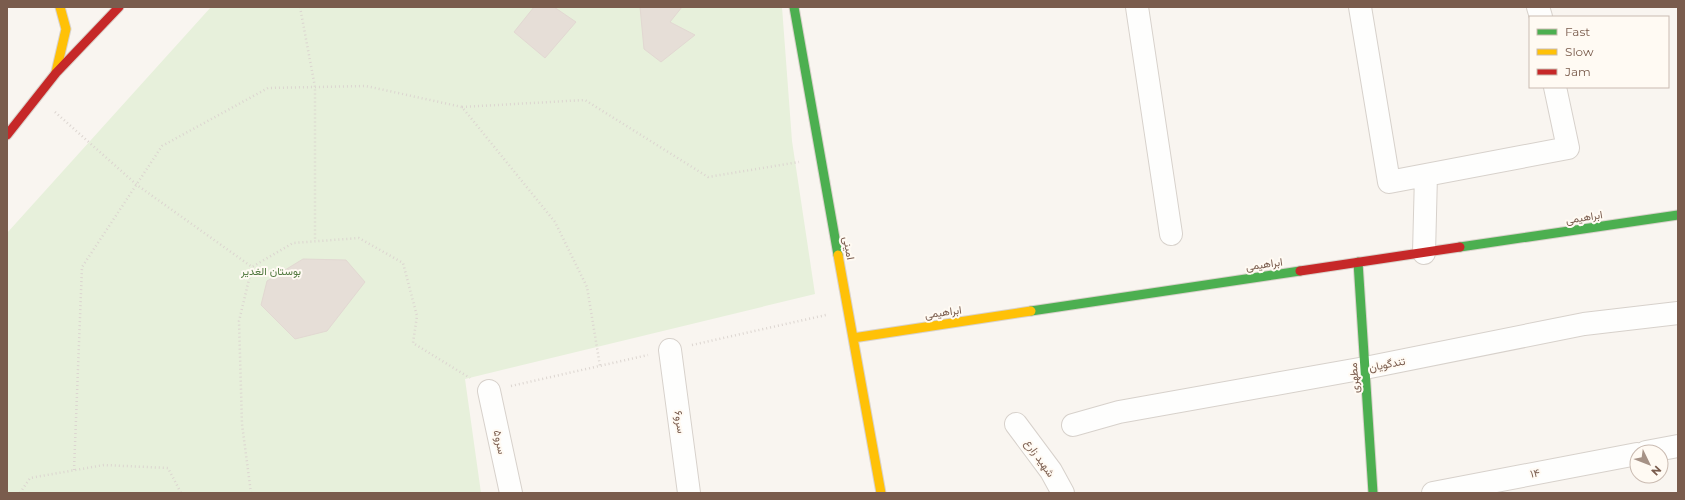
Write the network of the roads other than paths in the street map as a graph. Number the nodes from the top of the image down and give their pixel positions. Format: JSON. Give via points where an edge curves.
{"nodes":[{"id":1,"x":60,"y":7,"type":"edge"},
{"id":2,"x":119,"y":7,"type":"edge"},
{"id":3,"x":794,"y":7,"type":"edge"},
{"id":4,"x":1137,"y":7,"type":"edge"},
{"id":5,"x":1360,"y":7,"type":"edge"},
{"id":6,"x":56,"y":73,"type":"junction"},
{"id":7,"x":1555,"y":88,"type":"edge"},
{"id":8,"x":7,"y":135,"type":"edge"},
{"id":9,"x":1426,"y":175,"type":"junction"},
{"id":10,"x":1678,"y":215,"type":"edge"},
{"id":11,"x":1172,"y":234,"type":"dead end"},
{"id":12,"x":1424,"y":252,"type":"junction"},
{"id":13,"x":1358,"y":262,"type":"junction"},
{"id":14,"x":1678,"y":312,"type":"edge"},
{"id":15,"x":853,"y":338,"type":"junction"},
{"id":16,"x":670,"y":350,"type":"dead end"},
{"id":17,"x":1365,"y":368,"type":"junction"},
{"id":18,"x":490,"y":391,"type":"road end"},
{"id":19,"x":1016,"y":424,"type":"dead end"},
{"id":20,"x":1073,"y":425,"type":"dead end"},
{"id":21,"x":1629,"y":456,"type":"edge"},
{"id":22,"x":511,"y":493,"type":"edge"},
{"id":23,"x":689,"y":493,"type":"edge"},
{"id":24,"x":881,"y":493,"type":"edge"},
{"id":25,"x":1063,"y":493,"type":"edge"},
{"id":26,"x":1373,"y":493,"type":"edge"},
{"id":27,"x":1433,"y":493,"type":"edge"}],
"edges":[{"from":1,"to":6,"type":"main road","via":[[66,30]]},
{"from":2,"to":6,"type":"main road"},
{"from":3,"to":15,"type":"main road","name":"امینی"},
{"from":4,"to":11,"type":"street"},
{"from":5,"to":9,"type":"street","via":[[1389,182]]},
{"from":6,"to":8,"type":"main road"},
{"from":7,"to":9,"type":"street","via":[[1568,148]]},
{"from":9,"to":12,"type":"street"},
{"from":10,"to":12,"type":"main road","name":"ابراهیمی"},
{"from":12,"to":13,"type":"main road","name":"ابراهیمی"},
{"from":13,"to":15,"type":"main road","name":"ابراهیمی"},
{"from":13,"to":17,"type":"main road","name":"مطهری"},
{"from":14,"to":17,"type":"street","name":"تندگویان","via":[[1584,324]]},
{"from":15,"to":24,"type":"main road","name":"امینی"},
{"from":16,"to":23,"type":"street","name":"سرو۶"},
{"from":17,"to":20,"type":"street","name":"تندگویان","via":[[1119,412]]},
{"from":17,"to":26,"type":"main road","name":"مطهری"},
{"from":18,"to":22,"type":"street","name":"سرو۵"},
{"from":19,"to":25,"type":"street","name":"شهید زارع","via":[[1051,471]]},
{"from":21,"to":27,"type":"street","name":"۱۴"}]}
